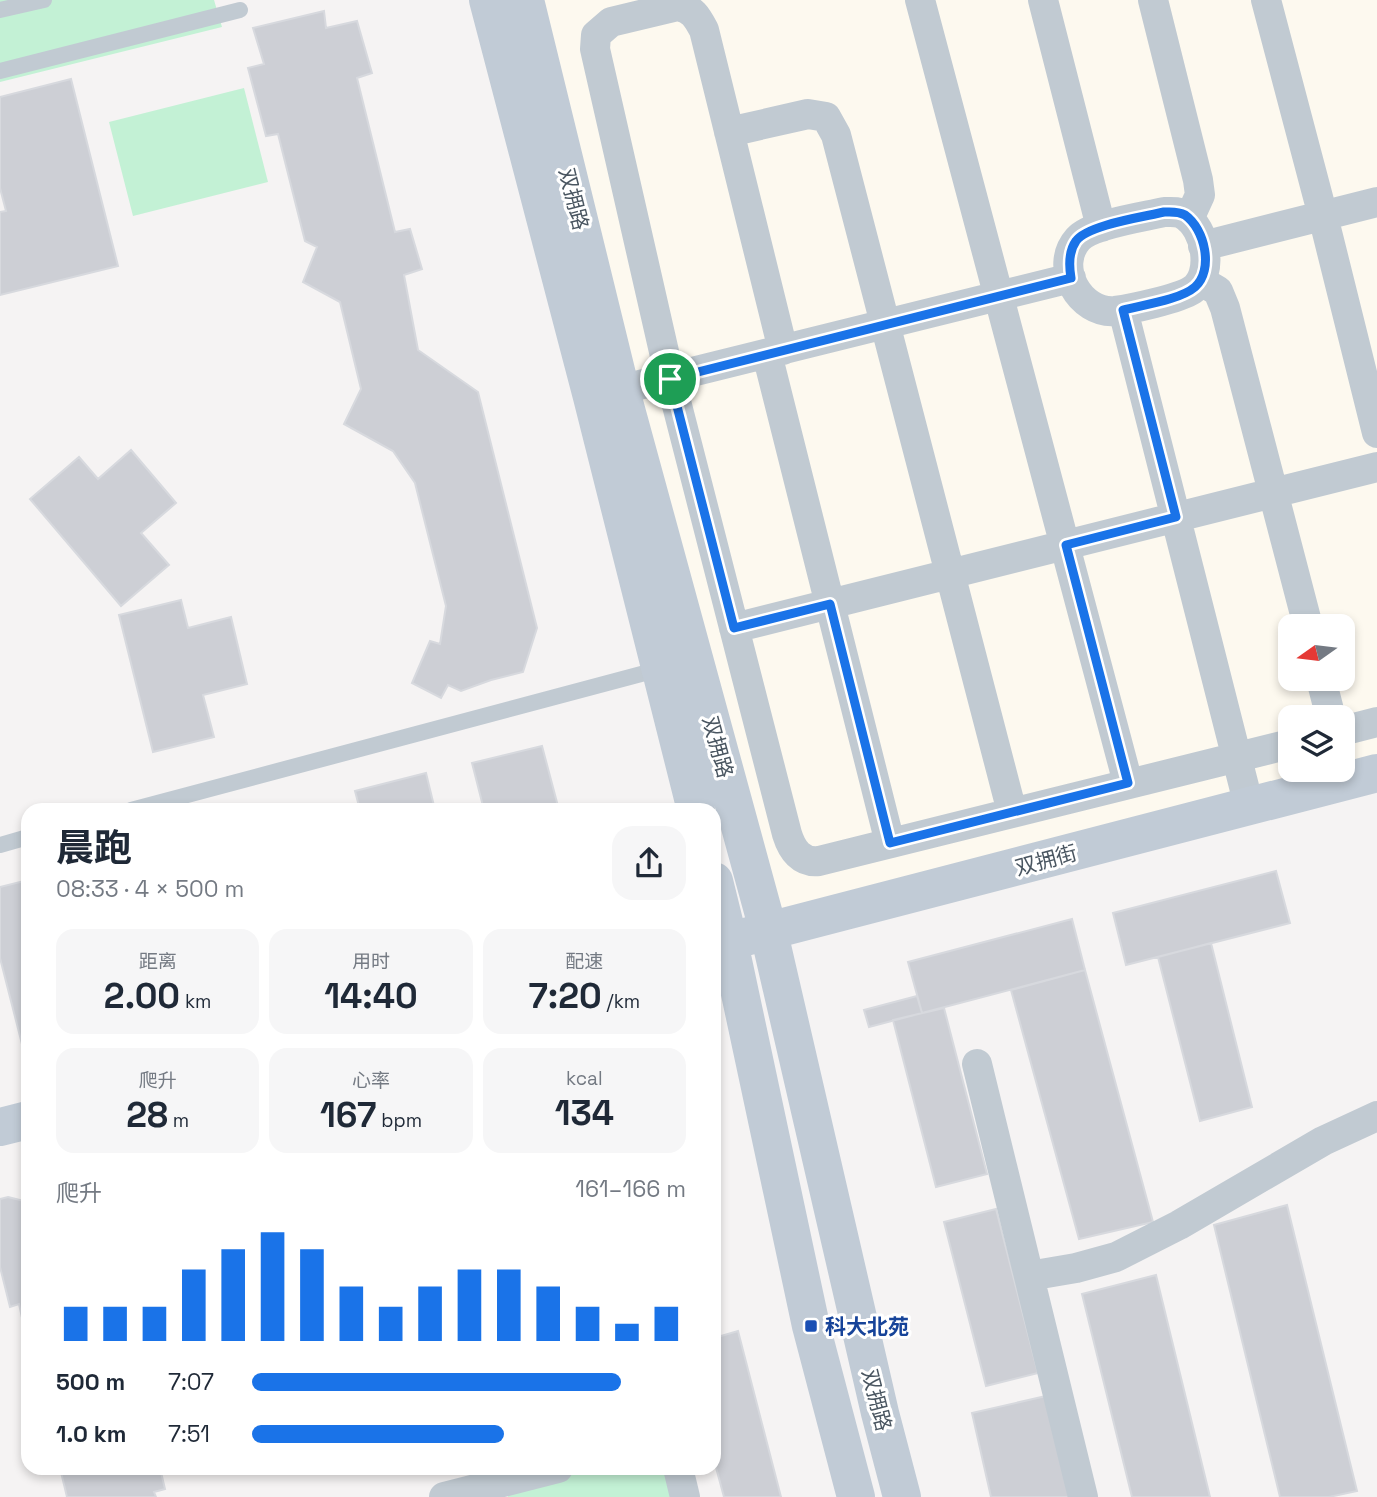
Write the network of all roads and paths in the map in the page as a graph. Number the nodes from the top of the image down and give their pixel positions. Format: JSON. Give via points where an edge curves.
{"nodes":[{"id":1,"x":44,"y":0,"type":"edge"},
{"id":2,"x":488,"y":0,"type":"edge"},
{"id":3,"x":525,"y":0,"type":"edge"},
{"id":4,"x":920,"y":0,"type":"edge"},
{"id":5,"x":1043,"y":0,"type":"edge"},
{"id":6,"x":1153,"y":0,"type":"edge"},
{"id":7,"x":1266,"y":0,"type":"edge"},
{"id":8,"x":0,"y":10,"type":"edge"},
{"id":9,"x":240,"y":10,"type":"dead end"},
{"id":10,"x":0,"y":71,"type":"edge"},
{"id":11,"x":729,"y":132,"type":"junction"},
{"id":12,"x":1377,"y":202,"type":"edge"},
{"id":13,"x":1323,"y":216,"type":"junction"},
{"id":14,"x":1189,"y":219,"type":"junction"},
{"id":15,"x":1101,"y":227,"type":"junction"},
{"id":16,"x":1203,"y":246,"type":"junction"},
{"id":17,"x":1071,"y":278,"type":"junction"},
{"id":18,"x":1201,"y":281,"type":"junction"},
{"id":19,"x":1000,"y":296,"type":"junction"},
{"id":20,"x":1123,"y":310,"type":"junction"},
{"id":21,"x":885,"y":324,"type":"junction"},
{"id":22,"x":775,"y":352,"type":"junction"},
{"id":23,"x":670,"y":379,"type":"junction"},
{"id":24,"x":607,"y":394,"type":"junction"},
{"id":25,"x":1377,"y":433,"type":"edge"},
{"id":26,"x":1377,"y":467,"type":"edge"},
{"id":27,"x":1275,"y":493,"type":"junction"},
{"id":28,"x":1176,"y":517,"type":"junction"},
{"id":29,"x":1066,"y":545,"type":"junction"},
{"id":30,"x":949,"y":574,"type":"junction"},
{"id":31,"x":830,"y":604,"type":"junction"},
{"id":32,"x":1305,"y":614,"type":"edge"},
{"id":33,"x":734,"y":628,"type":"junction"},
{"id":34,"x":660,"y":669,"type":"junction"},
{"id":35,"x":1377,"y":722,"type":"edge"},
{"id":36,"x":1355,"y":727,"type":"edge"},
{"id":37,"x":1278,"y":747,"type":"edge"},
{"id":38,"x":1237,"y":757,"type":"junction"},
{"id":39,"x":1377,"y":773,"type":"edge"},
{"id":40,"x":1128,"y":783,"type":"junction"},
{"id":41,"x":157,"y":803,"type":"edge"},
{"id":42,"x":694,"y":803,"type":"edge"},
{"id":43,"x":1250,"y":806,"type":"junction"},
{"id":44,"x":1012,"y":812,"type":"junction"},
{"id":45,"x":21,"y":840,"type":"edge"},
{"id":46,"x":890,"y":843,"type":"junction"},
{"id":47,"x":0,"y":845,"type":"edge"},
{"id":48,"x":769,"y":933,"type":"junction"},
{"id":49,"x":722,"y":943,"type":"edge"},
{"id":50,"x":977,"y":1064,"type":"dead end"},
{"id":51,"x":1377,"y":1115,"type":"edge"},
{"id":52,"x":21,"y":1122,"type":"edge"},
{"id":53,"x":0,"y":1128,"type":"edge"},
{"id":54,"x":1029,"y":1276,"type":"junction"},
{"id":55,"x":530,"y":1475,"type":"edge"},
{"id":56,"x":680,"y":1475,"type":"edge"},
{"id":57,"x":444,"y":1497,"type":"edge"},
{"id":58,"x":685,"y":1497,"type":"edge"},
{"id":59,"x":856,"y":1497,"type":"edge"},
{"id":60,"x":902,"y":1497,"type":"edge"},
{"id":61,"x":1083,"y":1497,"type":"edge"}],
"edges":[{"from":1,"to":8,"type":"lane"},
{"from":2,"to":24,"type":"main road","name":"双拥路"},
{"from":3,"to":24,"type":"main road","name":"双拥路"},
{"from":4,"to":19,"type":"street"},
{"from":5,"to":15,"type":"street"},
{"from":6,"to":14,"type":"street","via":[[1198,180],[1200,195]]},
{"from":7,"to":13,"type":"street"},
{"from":9,"to":10,"type":"lane"},
{"from":11,"to":21,"type":"street","via":[[808,114],[826,117],[832,124]]},
{"from":11,"to":22,"type":"street"},
{"from":11,"to":23,"type":"street","via":[[704,30],[689,8],[678,6],[611,22],[596,35]]},
{"from":12,"to":13,"type":"street"},
{"from":13,"to":16,"type":"street"},
{"from":13,"to":25,"type":"street"},
{"from":14,"to":15,"type":"street","via":[[1164,212]]},
{"from":14,"to":16,"type":"street"},
{"from":15,"to":17,"type":"street","via":[[1077,239],[1069,259]]},
{"from":16,"to":18,"type":"street"},
{"from":17,"to":19,"type":"street"},
{"from":17,"to":20,"type":"street","via":[[1080,297],[1096,309]]},
{"from":18,"to":20,"type":"street","via":[[1180,295]]},
{"from":18,"to":27,"type":"street","via":[[1218,291],[1225,308]]},
{"from":19,"to":21,"type":"street"},
{"from":19,"to":29,"type":"street"},
{"from":20,"to":28,"type":"street"},
{"from":21,"to":22,"type":"street"},
{"from":21,"to":30,"type":"street"},
{"from":22,"to":23,"type":"street"},
{"from":22,"to":31,"type":"street"},
{"from":23,"to":24,"type":"street"},
{"from":23,"to":33,"type":"street"},
{"from":24,"to":34,"type":"main road","name":"双拥路"},
{"from":24,"to":48,"type":"main road","name":"双拥路"},
{"from":26,"to":27,"type":"street"},
{"from":27,"to":28,"type":"street"},
{"from":27,"to":32,"type":"street"},
{"from":28,"to":29,"type":"street"},
{"from":28,"to":38,"type":"street"},
{"from":29,"to":30,"type":"street"},
{"from":29,"to":40,"type":"street"},
{"from":30,"to":31,"type":"street"},
{"from":30,"to":44,"type":"street"},
{"from":31,"to":33,"type":"street"},
{"from":31,"to":46,"type":"street"},
{"from":33,"to":46,"type":"street","via":[[791,847],[810,862]]},
{"from":34,"to":41,"type":"lane"},
{"from":34,"to":42,"type":"main road","name":"双拥路"},
{"from":35,"to":36,"type":"street"},
{"from":37,"to":38,"type":"street"},
{"from":38,"to":40,"type":"street"},
{"from":38,"to":43,"type":"street"},
{"from":39,"to":43,"type":"main road","name":"双拥街"},
{"from":40,"to":44,"type":"street"},
{"from":43,"to":48,"type":"main road","name":"双拥街"},
{"from":44,"to":46,"type":"street"},
{"from":45,"to":47,"type":"lane"},
{"from":48,"to":49,"type":"main road","name":"双拥街"},
{"from":48,"to":60,"type":"main road","name":"双拥路"},
{"from":49,"to":59,"type":"main road","via":[[811,1326]]},
{"from":50,"to":54,"type":"street"},
{"from":51,"to":54,"type":"street","via":[[1116,1257]]},
{"from":52,"to":53,"type":"main road"},
{"from":54,"to":61,"type":"street"},
{"from":55,"to":57,"type":"street"},
{"from":56,"to":58,"type":"street"}]}
